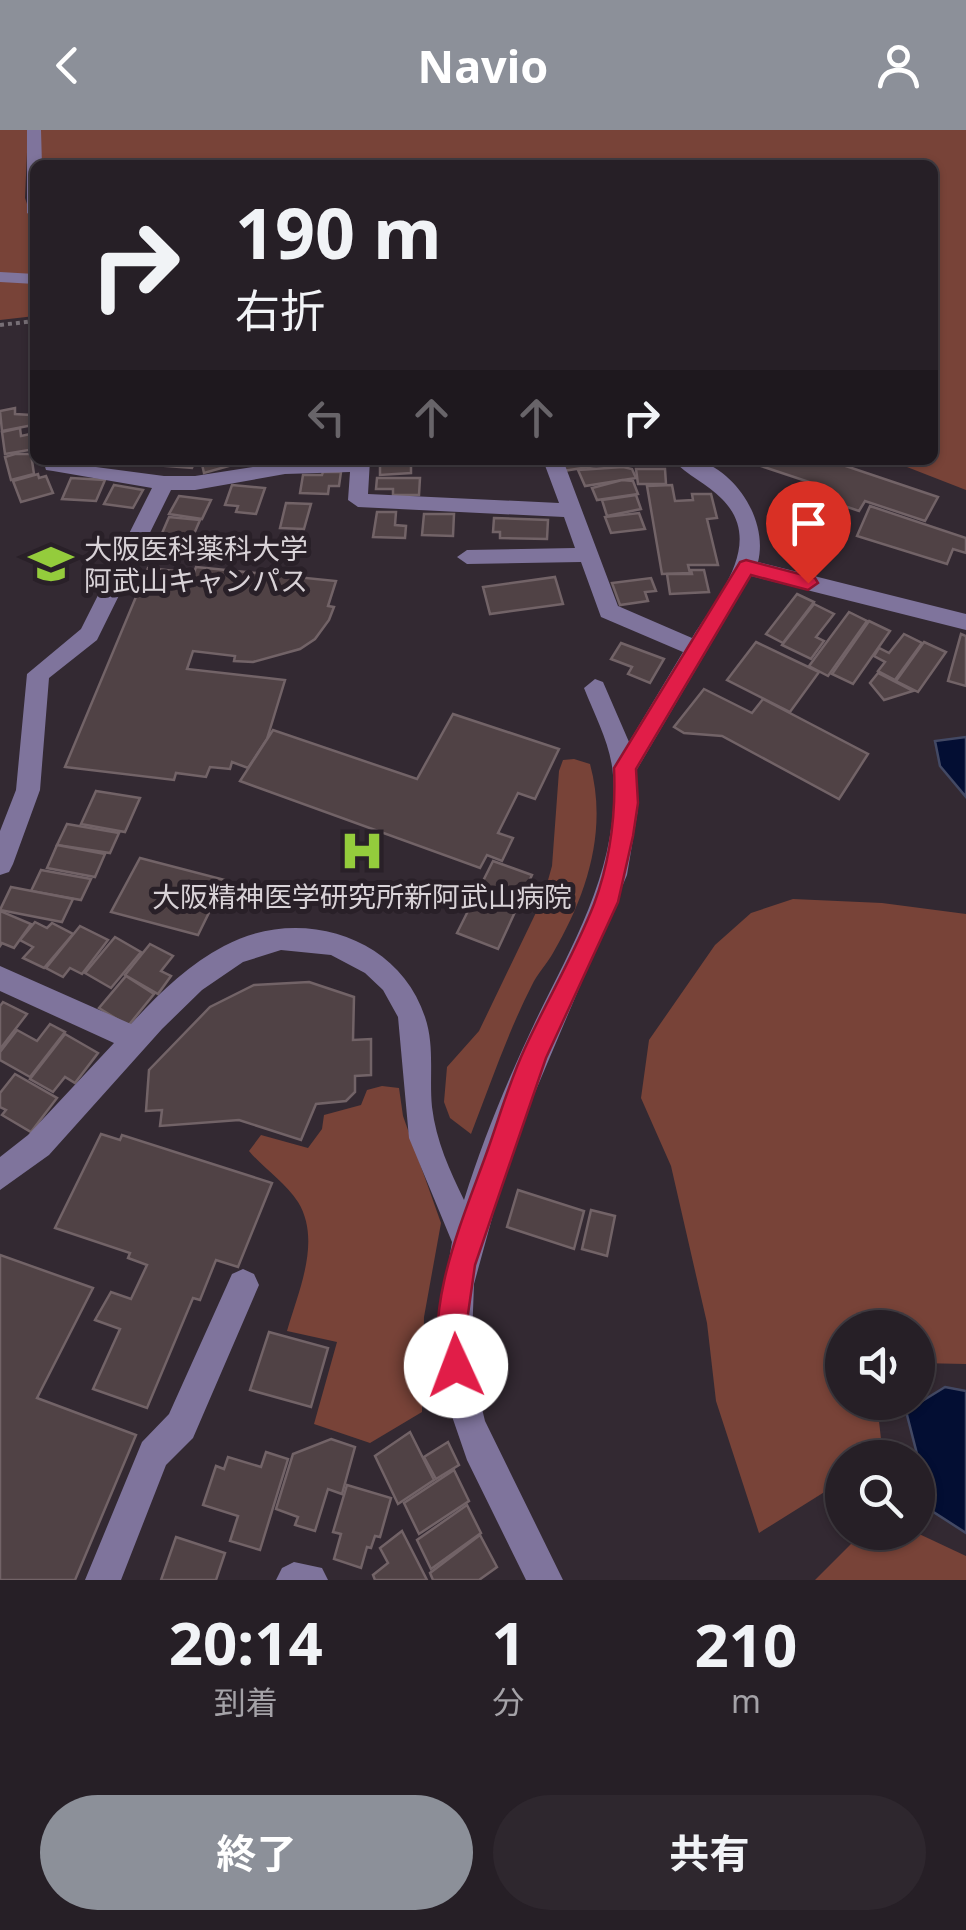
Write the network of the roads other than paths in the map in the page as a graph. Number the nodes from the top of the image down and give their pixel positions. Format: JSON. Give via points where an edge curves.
{"nodes":[{"id":1,"x":34,"y":130,"type":"edge"},
{"id":2,"x":34,"y":160,"type":"edge"},
{"id":3,"x":0,"y":277,"type":"edge"},
{"id":4,"x":30,"y":279,"type":"edge"},
{"id":5,"x":60,"y":465,"type":"edge"},
{"id":6,"x":322,"y":465,"type":"edge"},
{"id":7,"x":359,"y":465,"type":"edge"},
{"id":8,"x":555,"y":465,"type":"edge"},
{"id":9,"x":691,"y":465,"type":"edge"},
{"id":10,"x":164,"y":483,"type":"junction"},
{"id":11,"x":574,"y":511,"type":"junction"},
{"id":12,"x":590,"y":556,"type":"junction"},
{"id":13,"x":467,"y":557,"type":"dead end"},
{"id":14,"x":746,"y":567,"type":"junction"},
{"id":15,"x":966,"y":622,"type":"edge"},
{"id":16,"x":697,"y":649,"type":"junction"},
{"id":17,"x":594,"y":688,"type":"dead end"},
{"id":18,"x":625,"y":768,"type":"junction"},
{"id":19,"x":0,"y":864,"type":"edge"},
{"id":20,"x":0,"y":978,"type":"edge"},
{"id":21,"x":137,"y":1040,"type":"junction"},
{"id":22,"x":6,"y":1164,"type":"edge"},
{"id":23,"x":468,"y":1242,"type":"junction"},
{"id":24,"x":243,"y":1285,"type":"dead end"},
{"id":25,"x":103,"y":1580,"type":"edge"},
{"id":26,"x":294,"y":1580,"type":"edge"},
{"id":27,"x":310,"y":1580,"type":"edge"},
{"id":28,"x":545,"y":1580,"type":"edge"}],
"edges":[{"from":1,"to":2,"type":"street"},
{"from":3,"to":4,"type":"street"},
{"from":5,"to":10,"type":"street"},
{"from":6,"to":10,"type":"street"},
{"from":7,"to":11,"type":"street","via":[[358,500]]},
{"from":8,"to":11,"type":"street"},
{"from":9,"to":14,"type":"street","via":[[744,510],[752,539]]},
{"from":10,"to":19,"type":"street","via":[[90,634],[38,674],[28,790]]},
{"from":11,"to":12,"type":"street"},
{"from":12,"to":13,"type":"street"},
{"from":12,"to":16,"type":"street","via":[[608,612]]},
{"from":14,"to":15,"type":"street"},
{"from":14,"to":16,"type":"street"},
{"from":16,"to":18,"type":"street"},
{"from":17,"to":18,"type":"street"},
{"from":18,"to":23,"type":"street","via":[[622,836],[606,902],[534,1057]]},
{"from":20,"to":21,"type":"street"},
{"from":21,"to":22,"type":"street","via":[[90,1094]]},
{"from":21,"to":23,"type":"street","via":[[202,971],[240,948],[304,938],[364,956],[408,1008],[417,1041],[420,1126]]},
{"from":23,"to":28,"type":"street","via":[[454,1314],[460,1394],[478,1446]]},
{"from":24,"to":25,"type":"street","via":[[181,1426],[154,1454]]},
{"from":26,"to":27,"type":"street"}]}
